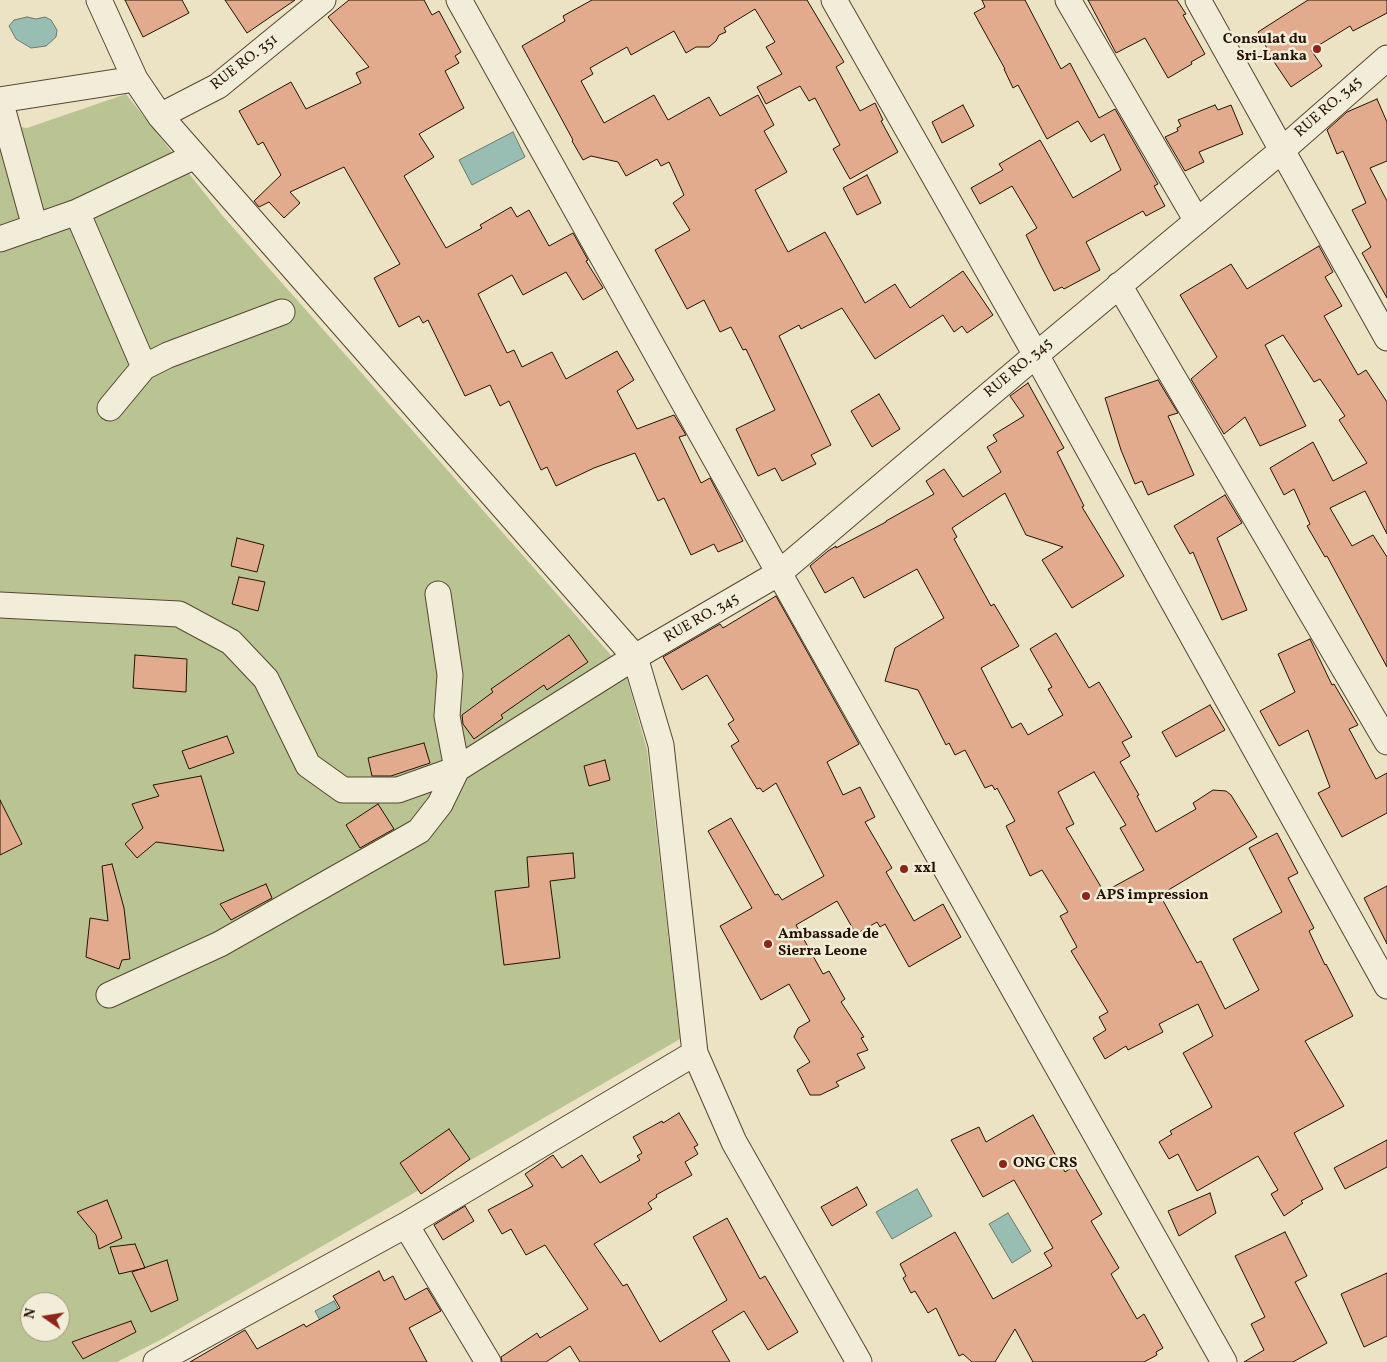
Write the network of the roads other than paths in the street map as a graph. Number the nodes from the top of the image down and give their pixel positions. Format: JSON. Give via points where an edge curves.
{"nodes":[{"id":1,"x":99,"y":0,"type":"edge"},
{"id":2,"x":323,"y":0,"type":"edge"},
{"id":3,"x":459,"y":0,"type":"edge"},
{"id":4,"x":834,"y":0,"type":"edge"},
{"id":5,"x":1068,"y":0,"type":"edge"},
{"id":6,"x":1198,"y":0,"type":"edge"},
{"id":7,"x":1387,"y":58,"type":"edge"},
{"id":8,"x":135,"y":79,"type":"junction"},
{"id":9,"x":0,"y":100,"type":"edge"},
{"id":10,"x":160,"y":116,"type":"junction"},
{"id":11,"x":1281,"y":151,"type":"junction"},
{"id":12,"x":195,"y":156,"type":"junction"},
{"id":13,"x":77,"y":212,"type":"junction"},
{"id":14,"x":1196,"y":221,"type":"junction"},
{"id":15,"x":35,"y":227,"type":"junction"},
{"id":16,"x":0,"y":239,"type":"edge"},
{"id":17,"x":1119,"y":285,"type":"junction"},
{"id":18,"x":282,"y":312,"type":"dead end"},
{"id":19,"x":1387,"y":338,"type":"edge"},
{"id":20,"x":1036,"y":355,"type":"junction"},
{"id":21,"x":144,"y":367,"type":"junction"},
{"id":22,"x":110,"y":408,"type":"dead end"},
{"id":23,"x":779,"y":574,"type":"junction"},
{"id":24,"x":438,"y":594,"type":"dead end"},
{"id":25,"x":0,"y":605,"type":"edge"},
{"id":26,"x":635,"y":658,"type":"junction"},
{"id":27,"x":1387,"y":742,"type":"edge"},
{"id":28,"x":457,"y":769,"type":"junction"},
{"id":29,"x":1387,"y":986,"type":"edge"},
{"id":30,"x":109,"y":995,"type":"dead end"},
{"id":31,"x":695,"y":1053,"type":"junction"},
{"id":32,"x":406,"y":1225,"type":"junction"},
{"id":33,"x":156,"y":1362,"type":"edge"},
{"id":34,"x":488,"y":1362,"type":"edge"},
{"id":35,"x":859,"y":1362,"type":"edge"},
{"id":36,"x":1224,"y":1362,"type":"edge"}],
"edges":[{"from":1,"to":8,"type":"street"},
{"from":2,"to":10,"type":"street","name":"RUE RO. 351","via":[[218,86]]},
{"from":3,"to":23,"type":"street"},
{"from":4,"to":20,"type":"street"},
{"from":5,"to":14,"type":"street"},
{"from":6,"to":11,"type":"street"},
{"from":7,"to":11,"type":"street","name":"RUE RO. 345"},
{"from":8,"to":9,"type":"street"},
{"from":8,"to":10,"type":"street"},
{"from":9,"to":15,"type":"street"},
{"from":10,"to":12,"type":"street"},
{"from":11,"to":14,"type":"street","name":"RUE RO. 345"},
{"from":11,"to":19,"type":"street"},
{"from":12,"to":13,"type":"street"},
{"from":12,"to":26,"type":"street"},
{"from":13,"to":15,"type":"street"},
{"from":13,"to":21,"type":"street"},
{"from":14,"to":17,"type":"street","name":"RUE RO. 345"},
{"from":15,"to":16,"type":"street"},
{"from":17,"to":20,"type":"street","name":"RUE RO. 345"},
{"from":17,"to":27,"type":"street"},
{"from":18,"to":21,"type":"street"},
{"from":20,"to":23,"type":"street","name":"RUE RO. 345"},
{"from":20,"to":29,"type":"street"},
{"from":21,"to":22,"type":"street"},
{"from":23,"to":26,"type":"street","name":"RUE RO. 345"},
{"from":23,"to":36,"type":"street"},
{"from":24,"to":28,"type":"street","via":[[450,676],[447,716]]},
{"from":25,"to":28,"type":"street","name":"RUE RO. 345","via":[[178,614],[231,642],[266,679],[308,765],[343,790],[398,790]]},
{"from":26,"to":28,"type":"street","name":"RUE RO. 345"},
{"from":26,"to":31,"type":"street","via":[[661,745]]},
{"from":28,"to":30,"type":"street","via":[[440,804],[420,831],[220,944]]},
{"from":31,"to":32,"type":"street"},
{"from":31,"to":35,"type":"street","via":[[734,1142]]},
{"from":32,"to":33,"type":"street"},
{"from":32,"to":34,"type":"street"}]}
